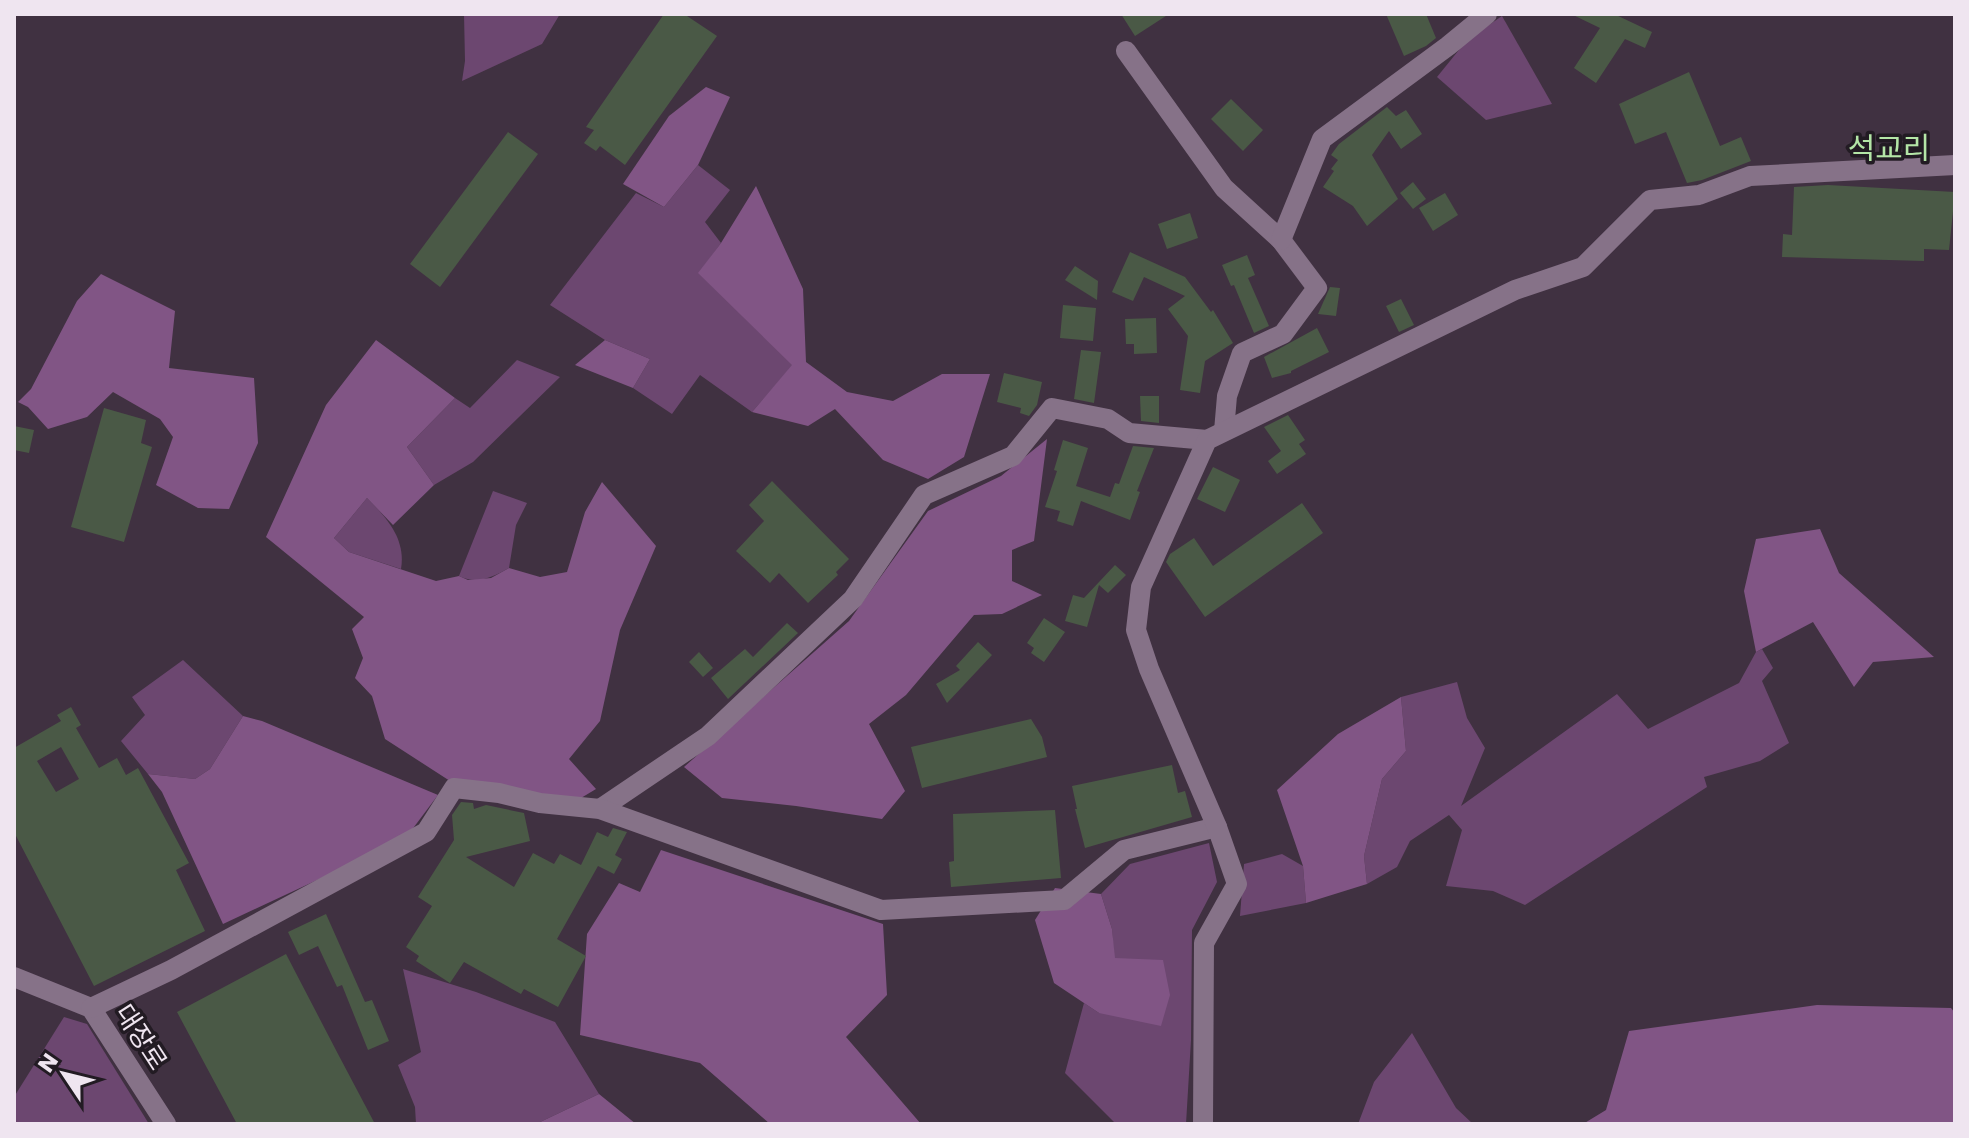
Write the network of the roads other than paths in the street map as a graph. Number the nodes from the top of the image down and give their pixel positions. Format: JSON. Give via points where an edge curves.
{"nodes":[{"id":1,"x":1487,"y":14,"type":"edge"},
{"id":2,"x":1126,"y":51,"type":"dead end"},
{"id":3,"x":1955,"y":165,"type":"edge"},
{"id":4,"x":1281,"y":240,"type":"junction"},
{"id":5,"x":1216,"y":436,"type":"junction"},
{"id":6,"x":600,"y":809,"type":"junction"},
{"id":7,"x":1217,"y":827,"type":"junction"},
{"id":8,"x":14,"y":977,"type":"edge"},
{"id":9,"x":91,"y":1008,"type":"junction"},
{"id":10,"x":166,"y":1124,"type":"edge"},
{"id":11,"x":1203,"y":1124,"type":"edge"}],
"edges":[{"from":1,"to":4,"type":"street","via":[[1322,139]]},
{"from":2,"to":4,"type":"street","via":[[1224,188]]},
{"from":3,"to":5,"type":"street","via":[[1750,176],[1699,195],[1650,200],[1583,267],[1515,290]]},
{"from":4,"to":5,"type":"street","via":[[1317,288],[1283,334],[1242,353]]},
{"from":5,"to":6,"type":"street","via":[[1129,433],[1108,419],[1052,408],[1013,456],[924,495],[853,599],[708,736]]},
{"from":5,"to":7,"type":"street","via":[[1141,587],[1136,630]]},
{"from":6,"to":7,"type":"street","via":[[881,910],[1064,900],[1124,850]]},
{"from":6,"to":9,"type":"street","via":[[454,788],[426,832]]},
{"from":7,"to":11,"type":"street","via":[[1237,884],[1204,943]]},
{"from":8,"to":9,"type":"street","name":"대장로"},
{"from":9,"to":10,"type":"street","name":"대장로"}]}
